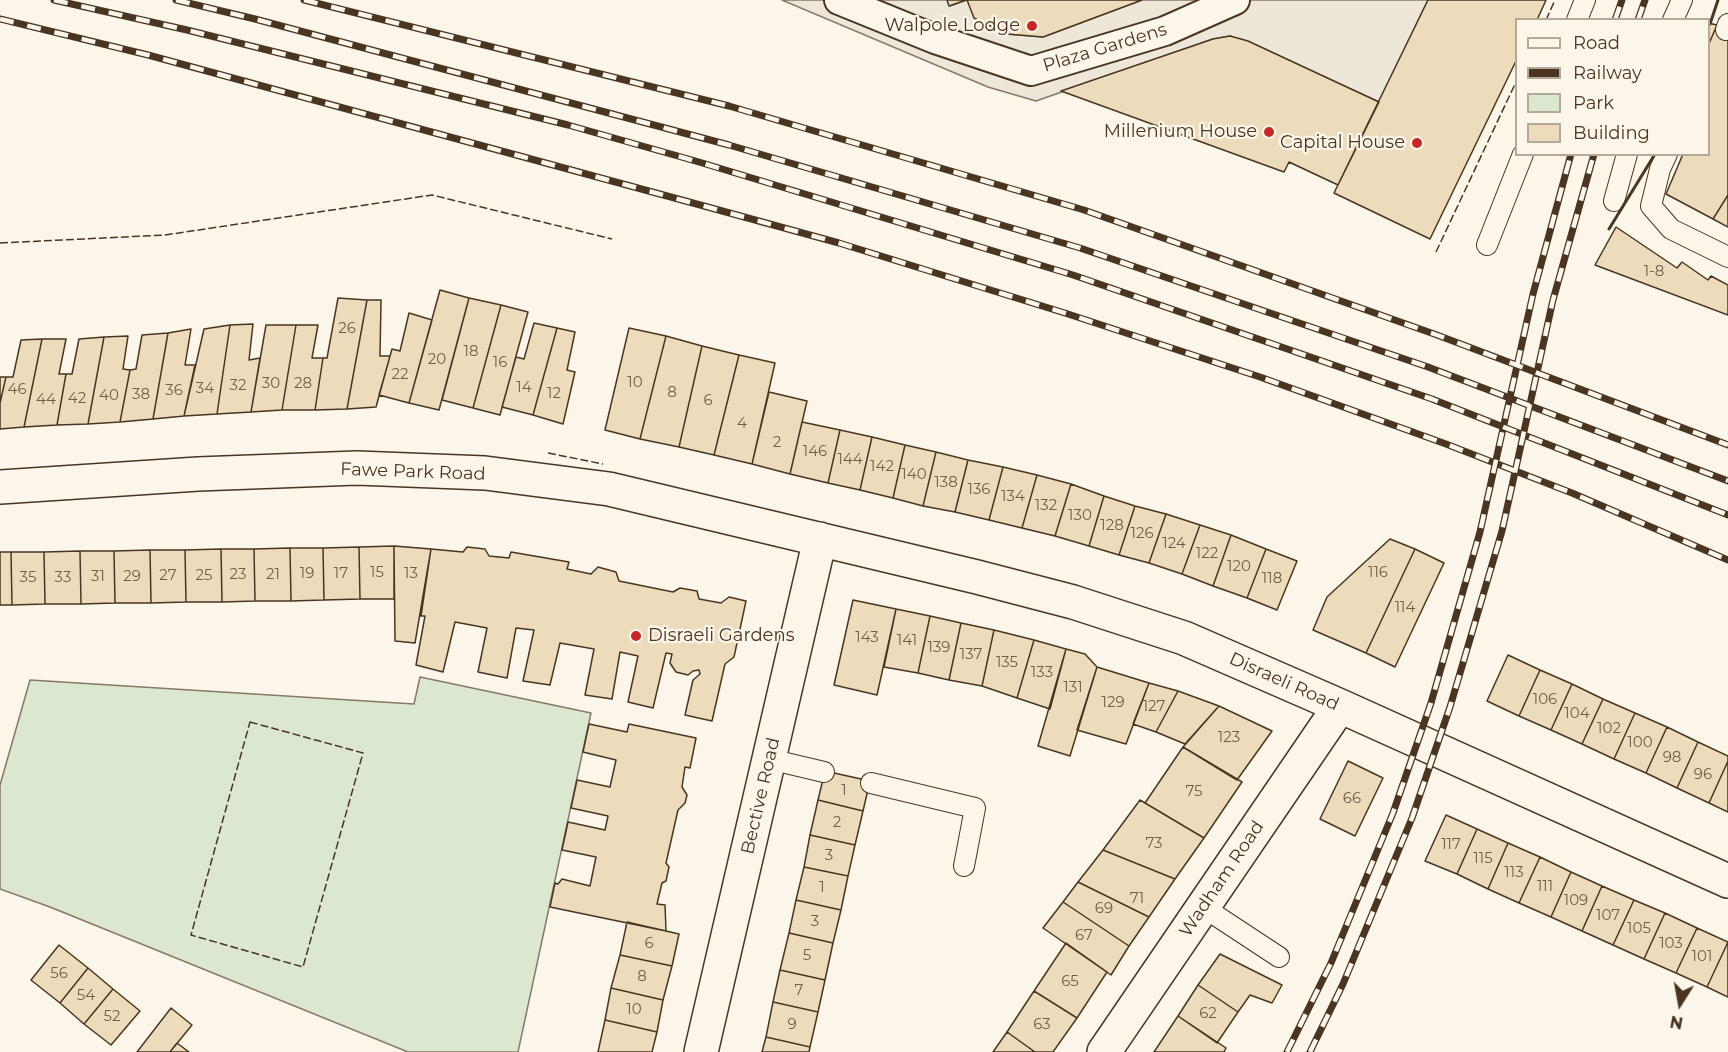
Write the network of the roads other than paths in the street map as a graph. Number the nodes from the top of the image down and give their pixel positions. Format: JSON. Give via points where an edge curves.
{"nodes":[{"id":1,"x":839,"y":0,"type":"edge"},
{"id":2,"x":1234,"y":0,"type":"edge"},
{"id":3,"x":1585,"y":0,"type":"edge"},
{"id":4,"x":1682,"y":0,"type":"edge"},
{"id":5,"x":1578,"y":18,"type":"edge"},
{"id":6,"x":1674,"y":18,"type":"edge"},
{"id":7,"x":1522,"y":156,"type":"edge"},
{"id":8,"x":1627,"y":156,"type":"edge"},
{"id":9,"x":1666,"y":156,"type":"edge"},
{"id":10,"x":1614,"y":201,"type":"dead end"},
{"id":11,"x":1487,"y":245,"type":"dead end"},
{"id":12,"x":1728,"y":257,"type":"edge"},
{"id":13,"x":0,"y":487,"type":"edge"},
{"id":14,"x":820,"y":539,"type":"junction"},
{"id":15,"x":1340,"y":706,"type":"junction"},
{"id":16,"x":769,"y":759,"type":"junction"},
{"id":17,"x":824,"y":772,"type":"dead end"},
{"id":18,"x":871,"y":783,"type":"dead end"},
{"id":19,"x":964,"y":866,"type":"dead end"},
{"id":20,"x":1728,"y":881,"type":"edge"},
{"id":21,"x":1203,"y":907,"type":"junction"},
{"id":22,"x":1279,"y":957,"type":"dead end"},
{"id":23,"x":701,"y":1052,"type":"edge"},
{"id":24,"x":1104,"y":1052,"type":"edge"}],
"edges":[{"from":1,"to":2,"type":"street","name":"Plaza Gardens","via":[[935,39],[1031,71],[1165,30]]},
{"from":3,"to":5,"type":"lane"},
{"from":4,"to":6,"type":"lane"},
{"from":7,"to":11,"type":"lane"},
{"from":8,"to":10,"type":"lane"},
{"from":9,"to":12,"type":"lane","via":[[1651,206],[1671,229]]},
{"from":13,"to":14,"type":"street","name":"Fawe Park Road","via":[[357,468],[485,473],[609,489]]},
{"from":14,"to":15,"type":"street","name":"Disraeli Road","via":[[1073,602],[1184,638]]},
{"from":14,"to":16,"type":"street","name":"Bective Road"},
{"from":15,"to":20,"type":"street","name":"Disraeli Road"},
{"from":15,"to":21,"type":"street","name":"Wadham Road"},
{"from":16,"to":17,"type":"lane"},
{"from":16,"to":23,"type":"street","name":"Bective Road"},
{"from":18,"to":19,"type":"lane","via":[[975,808]]},
{"from":21,"to":22,"type":"lane"},
{"from":21,"to":24,"type":"street","name":"Wadham Road"}]}
